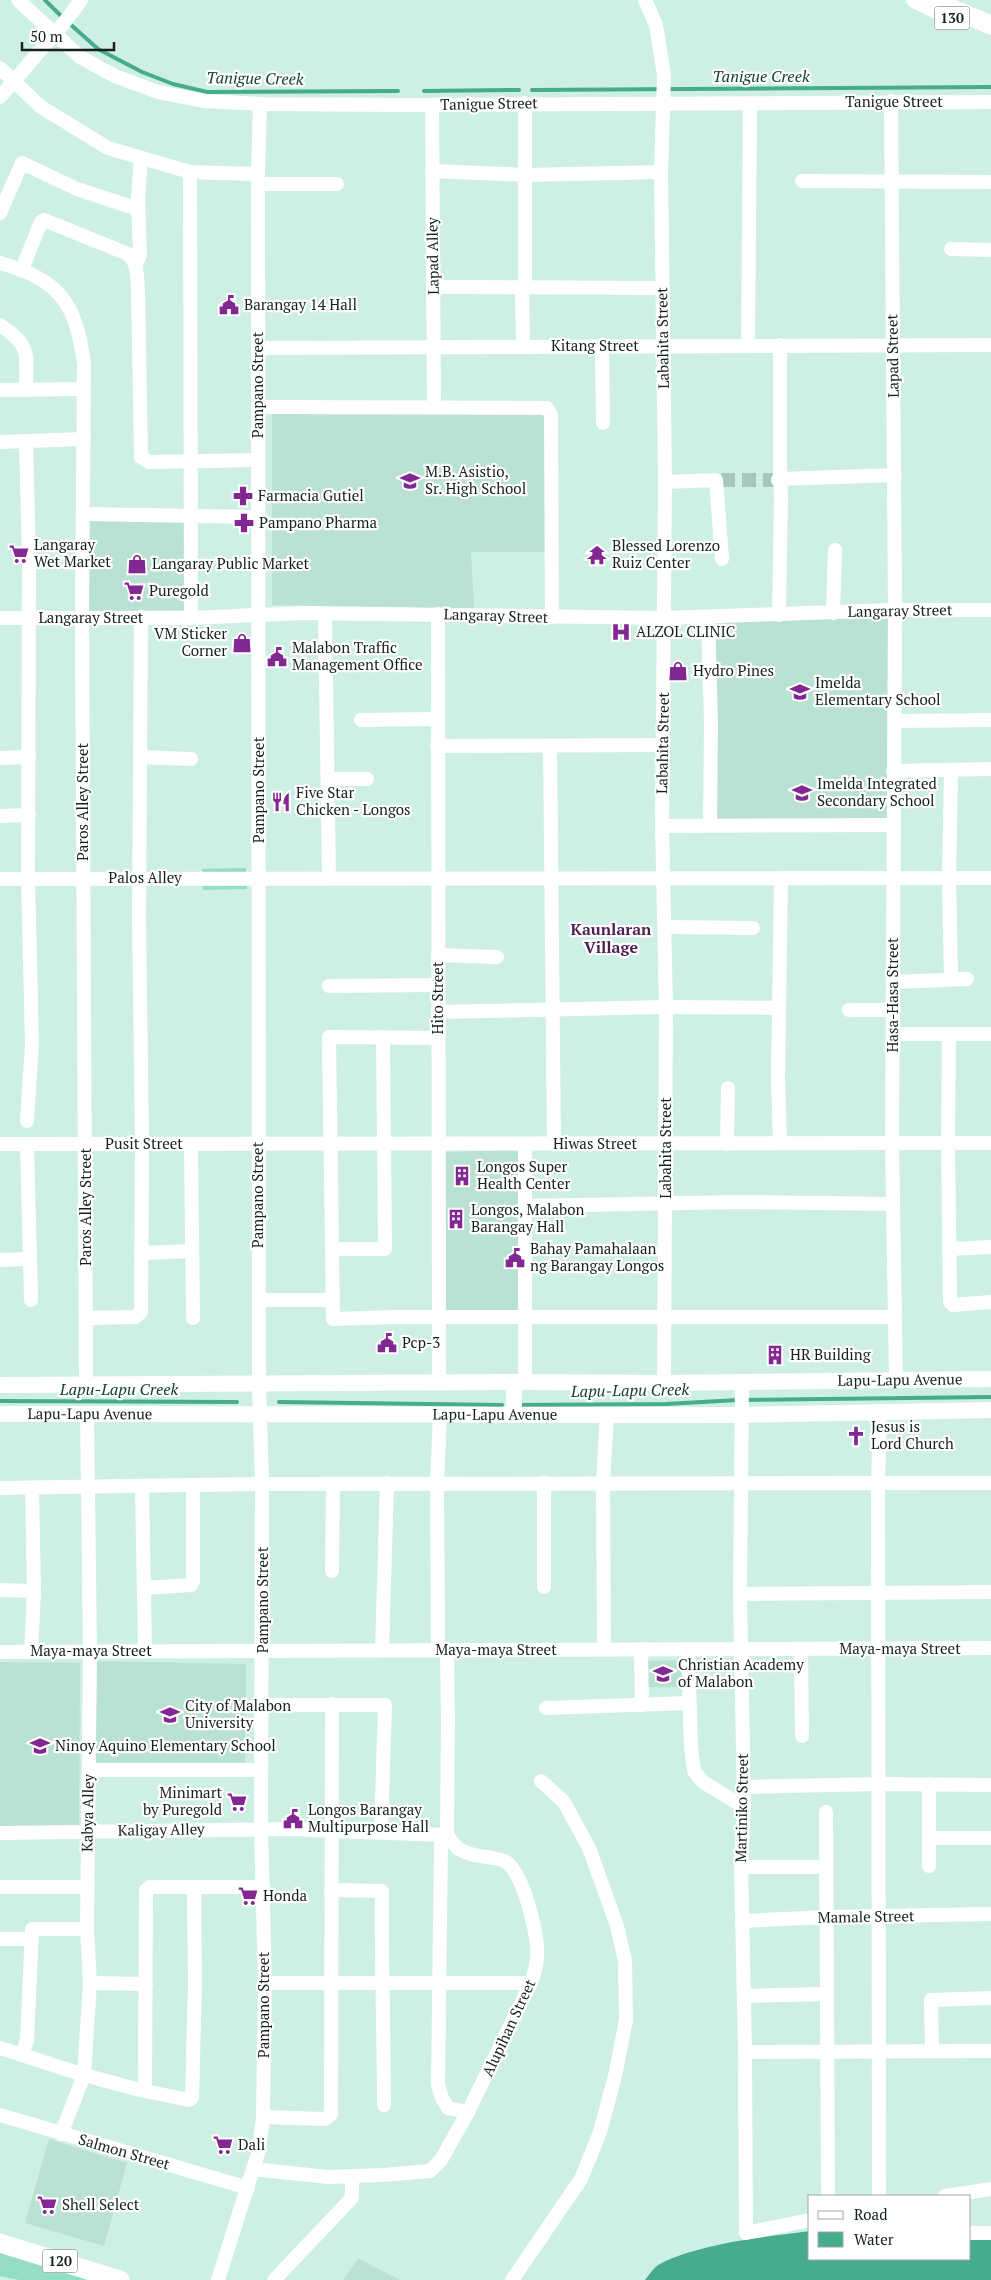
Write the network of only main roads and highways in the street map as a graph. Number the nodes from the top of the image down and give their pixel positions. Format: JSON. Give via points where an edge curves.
{"nodes":[{"id":1,"x":914,"y":0,"type":"edge"},
{"id":2,"x":931,"y":0,"type":"edge"},
{"id":3,"x":956,"y":0,"type":"edge"},
{"id":4,"x":950,"y":17,"type":"junction"},
{"id":5,"x":991,"y":25,"type":"edge"},
{"id":6,"x":991,"y":34,"type":"edge"},
{"id":7,"x":991,"y":1379,"type":"edge"},
{"id":8,"x":520,"y":1382,"type":"junction"},
{"id":9,"x":0,"y":1384,"type":"edge"},
{"id":10,"x":742,"y":1398,"type":"junction"},
{"id":11,"x":991,"y":1410,"type":"edge"},
{"id":12,"x":0,"y":1414,"type":"edge"},
{"id":13,"x":514,"y":1415,"type":"junction"},
{"id":14,"x":0,"y":2243,"type":"edge"},
{"id":15,"x":120,"y":2280,"type":"edge"}],
"edges":[{"from":1,"to":4,"type":"main road","number":"130"},
{"from":2,"to":5,"type":"highway"},
{"from":3,"to":4,"type":"main road"},
{"from":4,"to":6,"type":"main road","number":"130"},
{"from":7,"to":10,"type":"main road","name":"Lapu-Lapu Avenue","via":[[896,1380]]},
{"from":8,"to":9,"type":"main road","name":"Lapu-Lapu Avenue"},
{"from":8,"to":10,"type":"main road","name":"Lapu-Lapu Avenue","via":[[664,1383]]},
{"from":8,"to":13,"type":"main road"},
{"from":10,"to":11,"type":"main road","name":"Lapu-Lapu Avenue","via":[[880,1413]]},
{"from":10,"to":13,"type":"main road","name":"Lapu-Lapu Avenue","via":[[607,1414]]},
{"from":12,"to":13,"type":"main road","name":"Lapu-Lapu Avenue"},
{"from":14,"to":15,"type":"highway","number":"120"}]}
